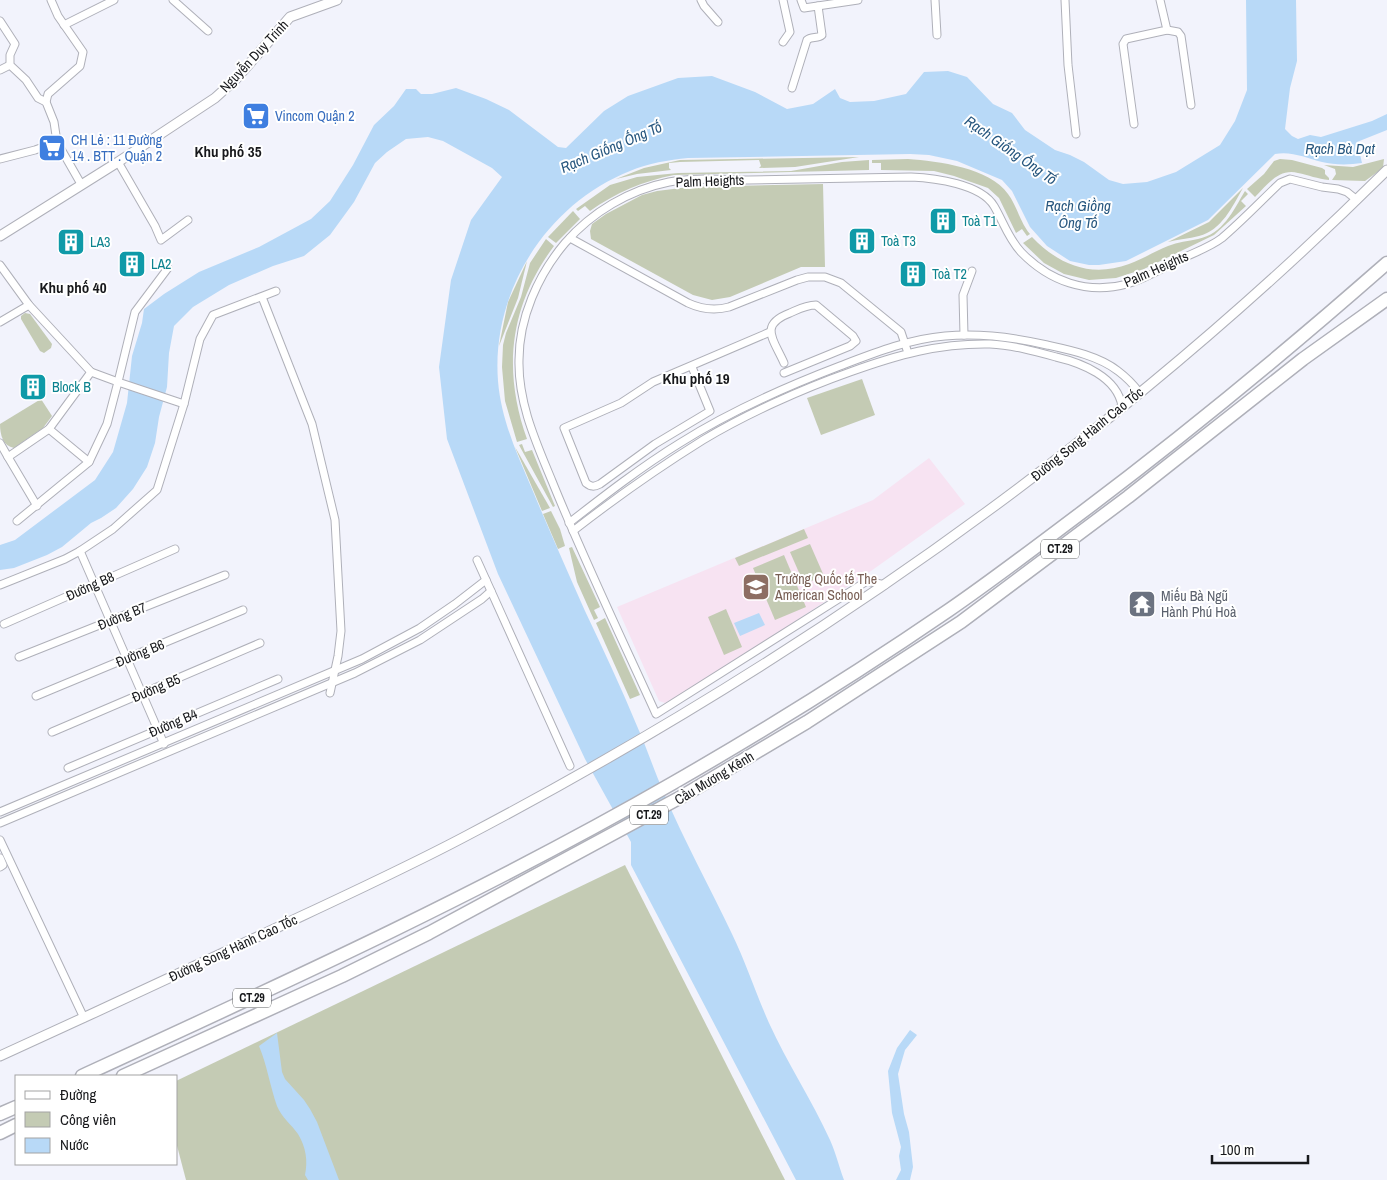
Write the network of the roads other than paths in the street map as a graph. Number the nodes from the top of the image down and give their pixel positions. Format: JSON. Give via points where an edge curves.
{"nodes":[{"id":1,"x":51,"y":0,"type":"edge"},
{"id":2,"x":114,"y":0,"type":"edge"},
{"id":3,"x":173,"y":0,"type":"edge"},
{"id":4,"x":337,"y":0,"type":"edge"},
{"id":5,"x":702,"y":0,"type":"edge"},
{"id":6,"x":783,"y":0,"type":"edge"},
{"id":7,"x":801,"y":0,"type":"edge"},
{"id":8,"x":858,"y":0,"type":"edge"},
{"id":9,"x":934,"y":0,"type":"edge"},
{"id":10,"x":1065,"y":0,"type":"edge"},
{"id":11,"x":1160,"y":0,"type":"edge"},
{"id":12,"x":818,"y":6,"type":"junction"},
{"id":13,"x":0,"y":20,"type":"edge"},
{"id":14,"x":718,"y":22,"type":"dead end"},
{"id":15,"x":64,"y":25,"type":"junction"},
{"id":16,"x":1167,"y":30,"type":"junction"},
{"id":17,"x":208,"y":31,"type":"dead end"},
{"id":18,"x":937,"y":35,"type":"dead end"},
{"id":19,"x":783,"y":42,"type":"dead end"},
{"id":20,"x":10,"y":66,"type":"junction"},
{"id":21,"x":0,"y":70,"type":"edge"},
{"id":22,"x":792,"y":88,"type":"dead end"},
{"id":23,"x":46,"y":102,"type":"junction"},
{"id":24,"x":1191,"y":105,"type":"dead end"},
{"id":25,"x":1134,"y":124,"type":"dead end"},
{"id":26,"x":1076,"y":134,"type":"dead end"},
{"id":27,"x":57,"y":142,"type":"junction"},
{"id":28,"x":0,"y":159,"type":"edge"},
{"id":29,"x":118,"y":162,"type":"junction"},
{"id":30,"x":1387,"y":170,"type":"edge"},
{"id":31,"x":80,"y":184,"type":"junction"},
{"id":32,"x":1357,"y":200,"type":"junction"},
{"id":33,"x":188,"y":220,"type":"dead end"},
{"id":34,"x":0,"y":236,"type":"edge"},
{"id":35,"x":570,"y":238,"type":"junction"},
{"id":36,"x":1387,"y":263,"type":"edge"},
{"id":37,"x":0,"y":264,"type":"edge"},
{"id":38,"x":168,"y":268,"type":"dead end"},
{"id":39,"x":972,"y":271,"type":"dead end"},
{"id":40,"x":276,"y":291,"type":"dead end"},
{"id":41,"x":262,"y":297,"type":"junction"},
{"id":42,"x":1387,"y":299,"type":"edge"},
{"id":43,"x":29,"y":305,"type":"junction"},
{"id":44,"x":0,"y":322,"type":"edge"},
{"id":45,"x":770,"y":332,"type":"junction"},
{"id":46,"x":964,"y":335,"type":"junction"},
{"id":47,"x":906,"y":343,"type":"junction"},
{"id":48,"x":908,"y":353,"type":"junction"},
{"id":49,"x":784,"y":363,"type":"junction"},
{"id":50,"x":692,"y":366,"type":"junction"},
{"id":51,"x":792,"y":370,"type":"junction"},
{"id":52,"x":91,"y":372,"type":"junction"},
{"id":53,"x":784,"y":373,"type":"junction"},
{"id":54,"x":118,"y":382,"type":"junction"},
{"id":55,"x":798,"y":383,"type":"junction"},
{"id":56,"x":789,"y":387,"type":"junction"},
{"id":57,"x":801,"y":392,"type":"junction"},
{"id":58,"x":1139,"y":392,"type":"junction"},
{"id":59,"x":792,"y":396,"type":"junction"},
{"id":60,"x":184,"y":404,"type":"junction"},
{"id":61,"x":1122,"y":406,"type":"junction"},
{"id":62,"x":49,"y":428,"type":"junction"},
{"id":63,"x":0,"y":443,"type":"edge"},
{"id":64,"x":8,"y":457,"type":"junction"},
{"id":65,"x":89,"y":462,"type":"junction"},
{"id":66,"x":37,"y":506,"type":"junction"},
{"id":67,"x":17,"y":521,"type":"dead end"},
{"id":68,"x":569,"y":523,"type":"junction"},
{"id":69,"x":573,"y":531,"type":"junction"},
{"id":70,"x":175,"y":549,"type":"dead end"},
{"id":71,"x":80,"y":552,"type":"junction"},
{"id":72,"x":477,"y":560,"type":"dead end"},
{"id":73,"x":225,"y":575,"type":"dead end"},
{"id":74,"x":486,"y":580,"type":"junction"},
{"id":75,"x":94,"y":584,"type":"junction"},
{"id":76,"x":0,"y":585,"type":"edge"},
{"id":77,"x":884,"y":585,"type":"junction"},
{"id":78,"x":491,"y":590,"type":"junction"},
{"id":79,"x":243,"y":610,"type":"dead end"},
{"id":80,"x":110,"y":621,"type":"junction"},
{"id":81,"x":4,"y":624,"type":"dead end"},
{"id":82,"x":260,"y":643,"type":"dead end"},
{"id":83,"x":19,"y":657,"type":"dead end"},
{"id":84,"x":126,"y":658,"type":"junction"},
{"id":85,"x":334,"y":672,"type":"junction"},
{"id":86,"x":278,"y":679,"type":"dead end"},
{"id":87,"x":332,"y":683,"type":"junction"},
{"id":88,"x":330,"y":693,"type":"dead end"},
{"id":89,"x":142,"y":694,"type":"junction"},
{"id":90,"x":36,"y":696,"type":"dead end"},
{"id":91,"x":157,"y":730,"type":"junction"},
{"id":92,"x":52,"y":732,"type":"dead end"},
{"id":93,"x":164,"y":744,"type":"junction"},
{"id":94,"x":570,"y":766,"type":"dead end"},
{"id":95,"x":68,"y":768,"type":"dead end"},
{"id":96,"x":0,"y":812,"type":"edge"},
{"id":97,"x":0,"y":823,"type":"edge"},
{"id":98,"x":0,"y":840,"type":"edge"},
{"id":99,"x":0,"y":858,"type":"edge"},
{"id":100,"x":0,"y":867,"type":"edge"},
{"id":101,"x":84,"y":1018,"type":"junction"},
{"id":102,"x":0,"y":1056,"type":"edge"},
{"id":103,"x":84,"y":1075,"type":"edge"},
{"id":104,"x":125,"y":1075,"type":"edge"},
{"id":105,"x":15,"y":1106,"type":"edge"},
{"id":106,"x":0,"y":1114,"type":"edge"},
{"id":107,"x":15,"y":1126,"type":"edge"},
{"id":108,"x":0,"y":1133,"type":"edge"}],
"edges":[{"from":1,"to":15,"type":"street"},
{"from":2,"to":15,"type":"street"},
{"from":3,"to":17,"type":"street"},
{"from":4,"to":29,"type":"main road","name":"Nguyễn Duy Trinh","via":[[290,17],[236,79],[215,98]]},
{"from":5,"to":14,"type":"street"},
{"from":6,"to":19,"type":"street","via":[[790,32]]},
{"from":7,"to":12,"type":"street","via":[[804,8]]},
{"from":8,"to":12,"type":"street"},
{"from":9,"to":18,"type":"street"},
{"from":10,"to":26,"type":"street"},
{"from":11,"to":16,"type":"street"},
{"from":12,"to":22,"type":"street","via":[[822,35],[807,40]]},
{"from":13,"to":20,"type":"street","via":[[15,44]]},
{"from":15,"to":23,"type":"street","via":[[83,52],[80,66],[48,94]]},
{"from":16,"to":24,"type":"street","via":[[1182,36]]},
{"from":16,"to":25,"type":"street","via":[[1126,39],[1123,44]]},
{"from":20,"to":21,"type":"street"},
{"from":20,"to":23,"type":"street","via":[[26,80],[38,98]]},
{"from":23,"to":27,"type":"street"},
{"from":27,"to":28,"type":"street"},
{"from":27,"to":31,"type":"street"},
{"from":29,"to":31,"type":"main road","name":"Nguyễn Duy Trinh"},
{"from":29,"to":33,"type":"street","via":[[162,240]]},
{"from":30,"to":32,"type":"main road","name":"Đường Song Hành Cao Tốc"},
{"from":31,"to":34,"type":"main road","name":"Nguyễn Duy Trinh"},
{"from":32,"to":35,"type":"street","name":"Palm Heights","via":[[1343,190],[1285,180],[1216,242],[1138,280],[1097,287],[1082,287],[1062,281],[1033,263],[1015,246],[993,204],[985,196],[952,183],[925,178],[669,182],[620,199],[590,219]]},
{"from":32,"to":58,"type":"main road","name":"Đường Song Hành Cao Tốc","via":[[1284,270]]},
{"from":35,"to":47,"type":"street","via":[[704,309],[729,307],[802,278],[825,278],[841,283],[901,332]]},
{"from":35,"to":68,"type":"street","via":[[551,262],[534,294],[524,323],[519,360],[525,412]]},
{"from":36,"to":103,"type":"highway","name":"Cầu Mương Kênh","number":"CT.29","via":[[1292,345],[1117,486],[952,608],[853,674],[673,783],[558,847],[335,960]]},
{"from":37,"to":43,"type":"street"},
{"from":38,"to":54,"type":"street","via":[[135,312]]},
{"from":39,"to":46,"type":"street","via":[[964,295]]},
{"from":40,"to":41,"type":"street"},
{"from":41,"to":60,"type":"street","via":[[213,315],[200,340]]},
{"from":41,"to":85,"type":"street","via":[[312,424],[335,520],[341,631]]},
{"from":42,"to":104,"type":"highway","name":"Cầu Mương Kênh","number":"CT.29","via":[[1303,359],[1060,549],[961,622],[863,687],[682,798],[429,934]]},
{"from":43,"to":44,"type":"street"},
{"from":43,"to":52,"type":"street"},
{"from":45,"to":49,"type":"street"},
{"from":45,"to":50,"type":"street"},
{"from":45,"to":51,"type":"street","via":[[778,318],[808,305],[816,305],[856,341]]},
{"from":46,"to":47,"type":"street"},
{"from":46,"to":58,"type":"street","via":[[1017,338],[1082,355],[1116,369]]},
{"from":47,"to":48,"type":"street"},
{"from":47,"to":55,"type":"street"},
{"from":48,"to":57,"type":"street"},
{"from":48,"to":61,"type":"street","via":[[959,345],[1023,348],[1064,359],[1095,372],[1116,390]]},
{"from":49,"to":51,"type":"street"},
{"from":49,"to":53,"type":"street"},
{"from":50,"to":50,"type":"street","via":[[653,382],[621,403],[564,428],[586,483],[595,487],[710,410]]},
{"from":51,"to":53,"type":"street"},
{"from":51,"to":55,"type":"street"},
{"from":52,"to":54,"type":"street"},
{"from":52,"to":62,"type":"street"},
{"from":53,"to":56,"type":"street"},
{"from":54,"to":60,"type":"street"},
{"from":54,"to":65,"type":"street","via":[[107,424]]},
{"from":55,"to":56,"type":"street"},
{"from":55,"to":57,"type":"street"},
{"from":56,"to":59,"type":"street"},
{"from":56,"to":68,"type":"street","via":[[680,443]]},
{"from":57,"to":59,"type":"street"},
{"from":58,"to":61,"type":"main road","name":"Đường Song Hành Cao Tốc"},
{"from":59,"to":69,"type":"street","via":[[704,440]]},
{"from":60,"to":71,"type":"street","via":[[157,490],[114,530]]},
{"from":61,"to":77,"type":"main road","name":"Đường Song Hành Cao Tốc","via":[[1024,484]]},
{"from":62,"to":64,"type":"street"},
{"from":62,"to":65,"type":"street"},
{"from":63,"to":64,"type":"street"},
{"from":64,"to":66,"type":"street"},
{"from":65,"to":66,"type":"street"},
{"from":66,"to":67,"type":"street"},
{"from":68,"to":69,"type":"street"},
{"from":69,"to":77,"type":"street","via":[[656,714],[867,581]]},
{"from":70,"to":75,"type":"street","name":"Đường B8"},
{"from":71,"to":75,"type":"street"},
{"from":71,"to":76,"type":"street"},
{"from":72,"to":74,"type":"street"},
{"from":73,"to":80,"type":"street","name":"Đường B7"},
{"from":74,"to":78,"type":"street"},
{"from":74,"to":85,"type":"street","via":[[420,628]]},
{"from":75,"to":80,"type":"street"},
{"from":75,"to":81,"type":"street","name":"Đường B8"},
{"from":77,"to":101,"type":"main road","name":"Đường Song Hành Cao Tốc","via":[[762,666],[566,782],[353,892]]},
{"from":78,"to":87,"type":"street","via":[[420,640]]},
{"from":78,"to":94,"type":"street"},
{"from":79,"to":84,"type":"street","name":"Đường B6"},
{"from":80,"to":83,"type":"street","name":"Đường B7"},
{"from":80,"to":84,"type":"street"},
{"from":82,"to":89,"type":"street","name":"Đường B5"},
{"from":84,"to":89,"type":"street"},
{"from":84,"to":90,"type":"street","name":"Đường B6"},
{"from":85,"to":87,"type":"street"},
{"from":85,"to":93,"type":"street"},
{"from":86,"to":91,"type":"street","name":"Đường B4"},
{"from":87,"to":88,"type":"street"},
{"from":87,"to":97,"type":"street"},
{"from":89,"to":91,"type":"street"},
{"from":89,"to":92,"type":"street","name":"Đường B5"},
{"from":91,"to":93,"type":"street"},
{"from":91,"to":95,"type":"street","name":"Đường B4"},
{"from":93,"to":96,"type":"street"},
{"from":98,"to":101,"type":"street"},
{"from":99,"to":100,"type":"street","via":[[3,865]]},
{"from":101,"to":102,"type":"main road","name":"Đường Song Hành Cao Tốc"},
{"from":105,"to":106,"type":"highway"},
{"from":107,"to":108,"type":"highway"}]}
